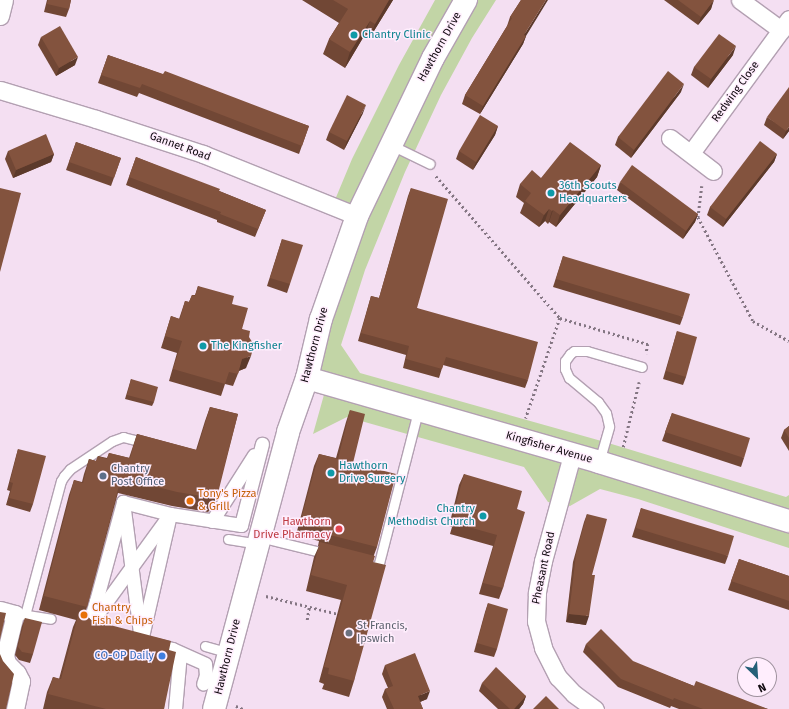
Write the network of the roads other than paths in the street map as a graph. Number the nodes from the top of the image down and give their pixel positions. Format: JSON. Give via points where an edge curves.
{"nodes":[{"id":1,"x":4,"y":0,"type":"edge"},
{"id":2,"x":466,"y":0,"type":"edge"},
{"id":3,"x":740,"y":0,"type":"edge"},
{"id":4,"x":0,"y":16,"type":"edge"},
{"id":5,"x":785,"y":25,"type":"edge"},
{"id":6,"x":0,"y":90,"type":"edge"},
{"id":7,"x":670,"y":138,"type":"dead end"},
{"id":8,"x":390,"y":144,"type":"junction"},
{"id":9,"x":691,"y":153,"type":"junction"},
{"id":10,"x":430,"y":164,"type":"dead end"},
{"id":11,"x":709,"y":176,"type":"road end"},
{"id":12,"x":357,"y":216,"type":"junction"},
{"id":13,"x":642,"y":367,"type":"dead end"},
{"id":14,"x":307,"y":378,"type":"junction"},
{"id":15,"x":418,"y":411,"type":"junction"},
{"id":16,"x":153,"y":444,"type":"edge"},
{"id":17,"x":572,"y":455,"type":"junction"},
{"id":18,"x":599,"y":462,"type":"junction"},
{"id":19,"x":123,"y":502,"type":"junction"},
{"id":20,"x":170,"y":514,"type":"junction"},
{"id":21,"x":212,"y":521,"type":"junction"},
{"id":22,"x":789,"y":521,"type":"edge"},
{"id":23,"x":228,"y":539,"type":"dead end"},
{"id":24,"x":259,"y":540,"type":"junction"},
{"id":25,"x":335,"y":556,"type":"edge"},
{"id":26,"x":364,"y":564,"type":"edge"},
{"id":27,"x":132,"y":568,"type":"junction"},
{"id":28,"x":14,"y":613,"type":"edge"},
{"id":29,"x":51,"y":619,"type":"dead end"},
{"id":30,"x":88,"y":627,"type":"junction"},
{"id":31,"x":103,"y":631,"type":"edge"},
{"id":32,"x":126,"y":637,"type":"edge"},
{"id":33,"x":141,"y":641,"type":"junction"},
{"id":34,"x":205,"y":646,"type":"dead end"},
{"id":35,"x":180,"y":653,"type":"junction"},
{"id":36,"x":229,"y":653,"type":"junction"},
{"id":37,"x":204,"y":684,"type":"dead end"},
{"id":38,"x":15,"y":709,"type":"edge"},
{"id":39,"x":175,"y":709,"type":"edge"},
{"id":40,"x":214,"y":709,"type":"edge"},
{"id":41,"x":595,"y":709,"type":"edge"}],
"edges":[{"from":1,"to":4,"type":"street"},
{"from":2,"to":8,"type":"street","name":"Hawthorn Drive","via":[[432,58]]},
{"from":3,"to":5,"type":"street","name":"Redwing Close"},
{"from":5,"to":9,"type":"street","name":"Redwing Close"},
{"from":6,"to":12,"type":"street","name":"Gannet Road","via":[[203,154]]},
{"from":7,"to":9,"type":"street"},
{"from":8,"to":10,"type":"lane"},
{"from":8,"to":12,"type":"street","name":"Hawthorn Drive"},
{"from":9,"to":11,"type":"street"},
{"from":12,"to":14,"type":"street","name":"Hawthorn Drive","via":[[321,319]]},
{"from":13,"to":18,"type":"lane","via":[[587,351],[574,351],[564,361],[564,369],[569,378],[598,402],[606,413],[609,426]]},
{"from":14,"to":15,"type":"street","name":"Kingfisher Avenue"},
{"from":14,"to":24,"type":"street","name":"Hawthorn Drive","via":[[293,413]]},
{"from":15,"to":17,"type":"street","name":"Kingfisher Avenue"},
{"from":15,"to":26,"type":"lane","via":[[378,567]]},
{"from":16,"to":28,"type":"lane","via":[[123,437],[101,447],[70,469],[61,481]]},
{"from":17,"to":18,"type":"street","name":"Kingfisher Avenue"},
{"from":17,"to":41,"type":"street","name":"Pheasant Road","via":[[543,561],[537,593],[536,622],[543,648],[558,677],[574,694]]},
{"from":18,"to":22,"type":"street","name":"Kingfisher Avenue"},
{"from":19,"to":20,"type":"street"},
{"from":19,"to":27,"type":"street"},
{"from":19,"to":30,"type":"street"},
{"from":20,"to":21,"type":"street"},
{"from":20,"to":27,"type":"street"},
{"from":20,"to":33,"type":"street"},
{"from":21,"to":21,"type":"street","via":[[232,489],[262,444],[241,526]]},
{"from":23,"to":24,"type":"lane"},
{"from":24,"to":25,"type":"lane"},
{"from":24,"to":36,"type":"street","name":"Hawthorn Drive"},
{"from":27,"to":30,"type":"street"},
{"from":27,"to":33,"type":"street"},
{"from":28,"to":29,"type":"lane"},
{"from":28,"to":38,"type":"street","via":[[5,654],[7,662],[21,681]]},
{"from":30,"to":31,"type":"street"},
{"from":32,"to":33,"type":"street"},
{"from":33,"to":35,"type":"street"},
{"from":34,"to":36,"type":"lane"},
{"from":35,"to":37,"type":"street","via":[[205,664]]},
{"from":35,"to":39,"type":"street"},
{"from":36,"to":40,"type":"street","name":"Hawthorn Drive"}]}
